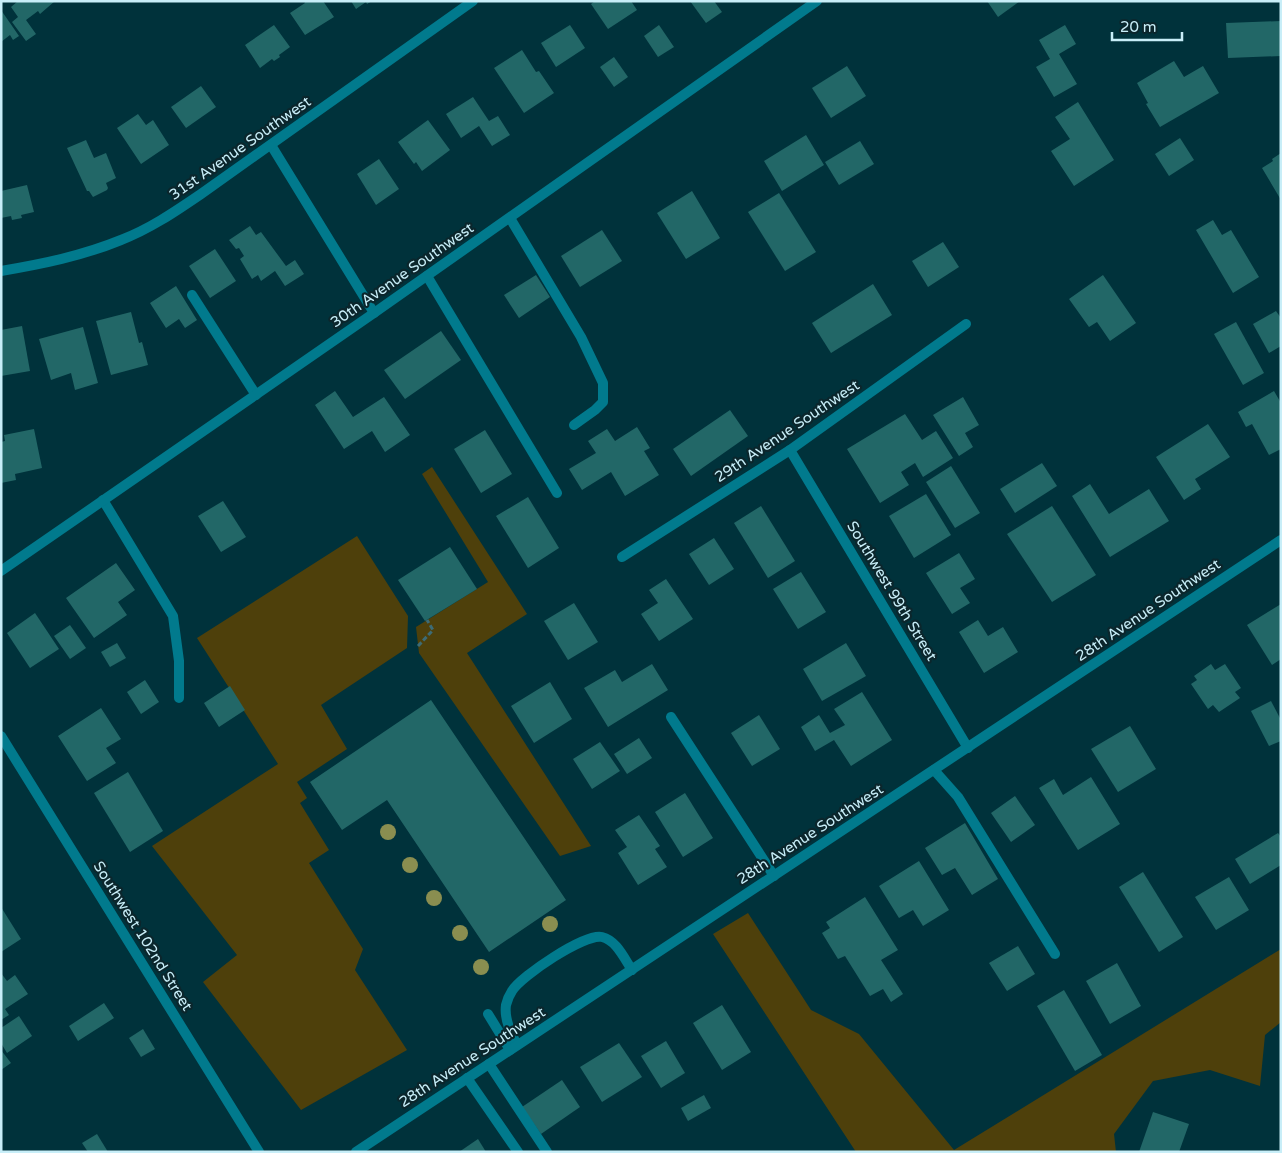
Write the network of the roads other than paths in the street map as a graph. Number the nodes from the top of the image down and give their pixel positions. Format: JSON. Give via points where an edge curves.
{"nodes":[{"id":1,"x":473,"y":1,"type":"edge"},
{"id":2,"x":817,"y":1,"type":"edge"},
{"id":3,"x":271,"y":145,"type":"junction"},
{"id":4,"x":510,"y":218,"type":"junction"},
{"id":5,"x":1,"y":270,"type":"edge"},
{"id":6,"x":427,"y":276,"type":"junction"},
{"id":7,"x":192,"y":295,"type":"dead end"},
{"id":8,"x":374,"y":313,"type":"junction"},
{"id":9,"x":966,"y":324,"type":"dead end"},
{"id":10,"x":256,"y":395,"type":"junction"},
{"id":11,"x":574,"y":425,"type":"dead end"},
{"id":12,"x":790,"y":450,"type":"junction"},
{"id":13,"x":557,"y":493,"type":"dead end"},
{"id":14,"x":104,"y":500,"type":"junction"},
{"id":15,"x":1281,"y":540,"type":"edge"},
{"id":16,"x":622,"y":557,"type":"dead end"},
{"id":17,"x":1,"y":570,"type":"edge"},
{"id":18,"x":179,"y":698,"type":"dead end"},
{"id":19,"x":671,"y":717,"type":"dead end"},
{"id":20,"x":1,"y":736,"type":"edge"},
{"id":21,"x":968,"y":748,"type":"junction"},
{"id":22,"x":934,"y":770,"type":"junction"},
{"id":23,"x":774,"y":876,"type":"junction"},
{"id":24,"x":1055,"y":954,"type":"dead end"},
{"id":25,"x":632,"y":970,"type":"junction"},
{"id":26,"x":488,"y":1014,"type":"dead end"},
{"id":27,"x":513,"y":1048,"type":"junction"},
{"id":28,"x":489,"y":1064,"type":"junction"},
{"id":29,"x":467,"y":1078,"type":"junction"},
{"id":30,"x":259,"y":1152,"type":"edge"},
{"id":31,"x":356,"y":1152,"type":"edge"},
{"id":32,"x":518,"y":1152,"type":"edge"},
{"id":33,"x":547,"y":1152,"type":"edge"}],
"edges":[{"from":1,"to":3,"type":"street","name":"31st Avenue Southwest"},
{"from":2,"to":4,"type":"street","name":"30th Avenue Southwest"},
{"from":3,"to":5,"type":"street","name":"31st Avenue Southwest","via":[[159,222],[122,240],[69,258]]},
{"from":3,"to":8,"type":"street"},
{"from":4,"to":6,"type":"street","name":"30th Avenue Southwest"},
{"from":4,"to":11,"type":"street","via":[[581,337],[603,382],[603,402]]},
{"from":6,"to":8,"type":"street","name":"30th Avenue Southwest"},
{"from":6,"to":13,"type":"street"},
{"from":7,"to":10,"type":"street"},
{"from":8,"to":10,"type":"street","name":"30th Avenue Southwest"},
{"from":9,"to":12,"type":"street","name":"29th Avenue Southwest"},
{"from":10,"to":14,"type":"street","name":"30th Avenue Southwest"},
{"from":12,"to":16,"type":"street","name":"29th Avenue Southwest"},
{"from":12,"to":21,"type":"street","name":"Southwest 99th Street"},
{"from":14,"to":17,"type":"street","name":"30th Avenue Southwest"},
{"from":14,"to":18,"type":"street","via":[[173,616],[179,661]]},
{"from":15,"to":21,"type":"street","name":"28th Avenue Southwest"},
{"from":19,"to":23,"type":"street"},
{"from":20,"to":30,"type":"street","name":"Southwest 102nd Street"},
{"from":21,"to":22,"type":"street","name":"28th Avenue Southwest"},
{"from":22,"to":23,"type":"street","name":"28th Avenue Southwest"},
{"from":22,"to":24,"type":"street","via":[[958,797]]},
{"from":23,"to":25,"type":"street","name":"28th Avenue Southwest"},
{"from":25,"to":27,"type":"street","name":"28th Avenue Southwest"},
{"from":25,"to":27,"type":"street","via":[[612,942],[601,936],[588,938],[563,951],[512,991],[506,1005]]},
{"from":26,"to":27,"type":"street"},
{"from":27,"to":28,"type":"street","name":"28th Avenue Southwest"},
{"from":28,"to":29,"type":"street","name":"28th Avenue Southwest"},
{"from":28,"to":33,"type":"street"},
{"from":29,"to":31,"type":"street","name":"28th Avenue Southwest"},
{"from":29,"to":32,"type":"street"}]}
